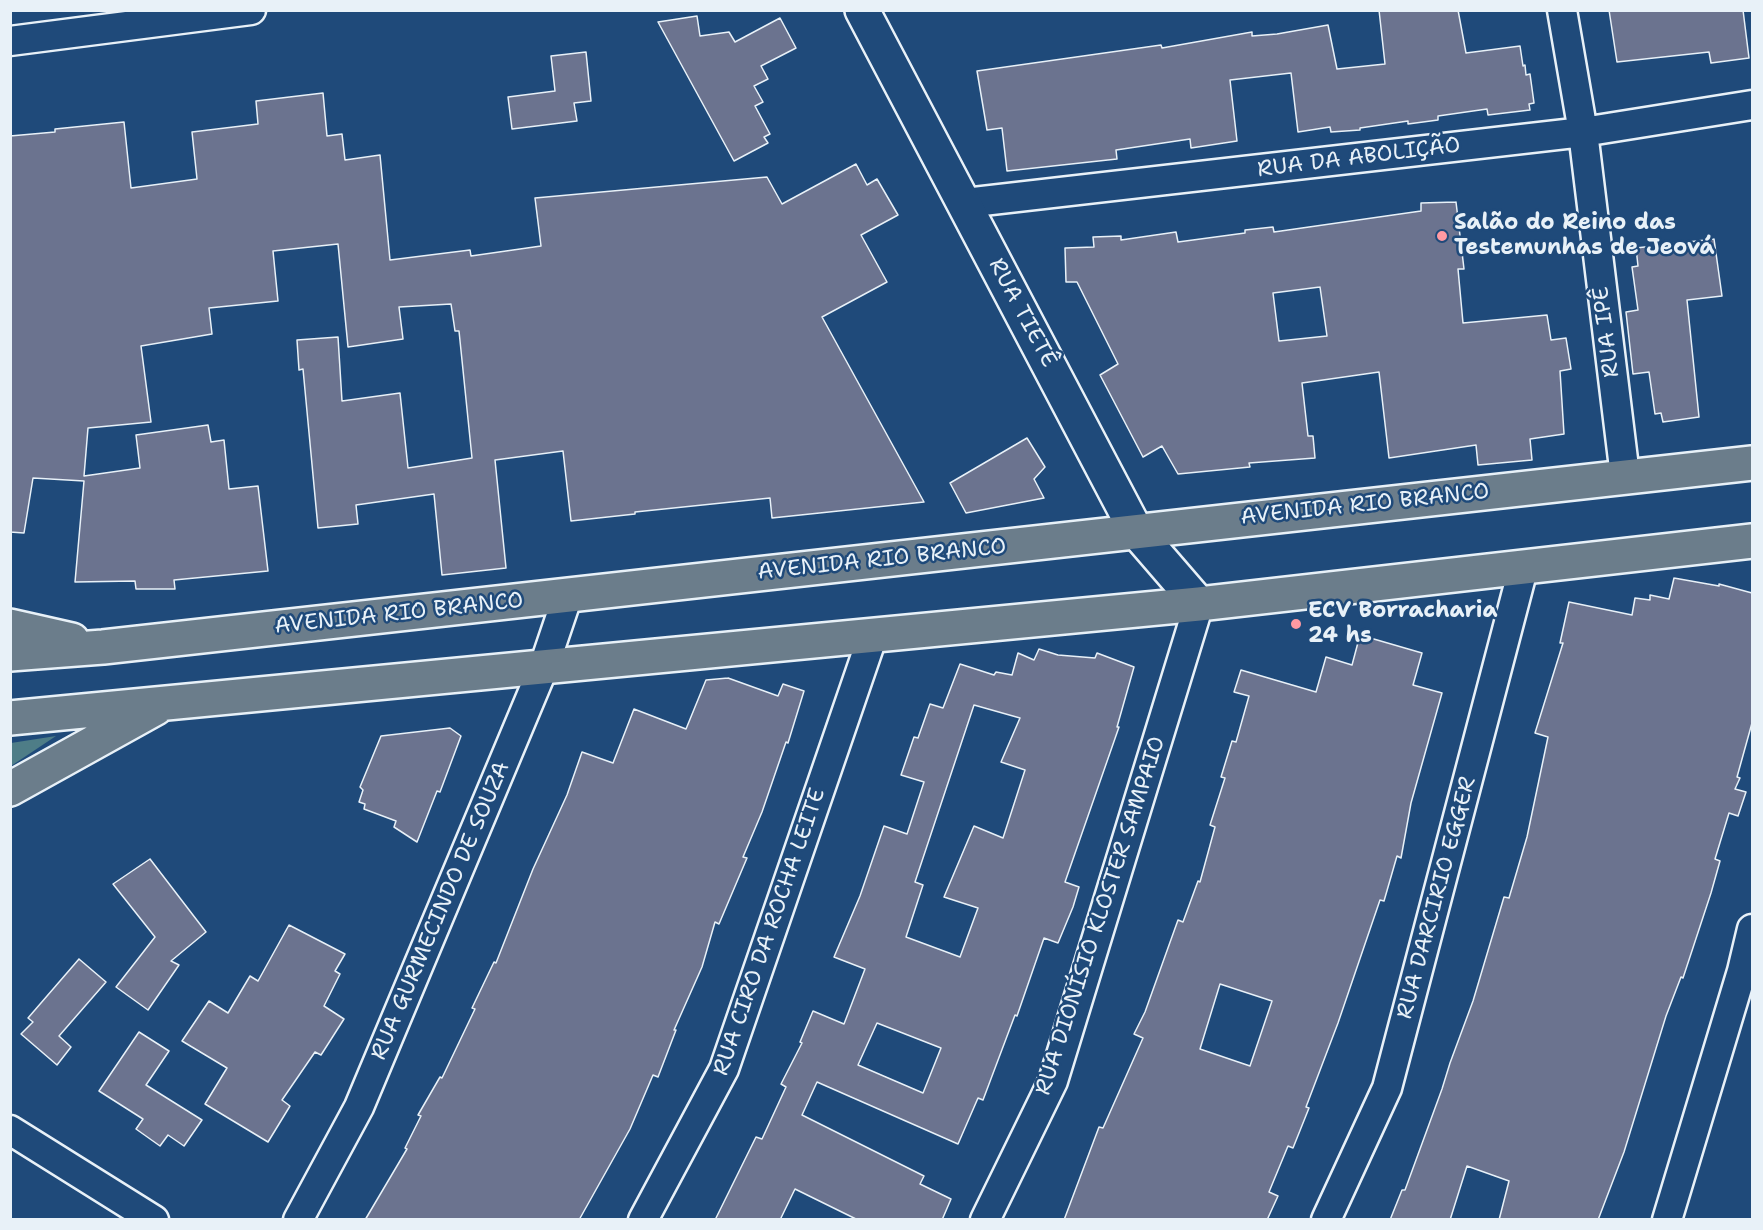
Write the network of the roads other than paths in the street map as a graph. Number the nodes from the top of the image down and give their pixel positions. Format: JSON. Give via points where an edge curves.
{"nodes":[{"id":1,"x":251,"y":10,"type":"edge"},
{"id":2,"x":862,"y":10,"type":"edge"},
{"id":3,"x":1562,"y":10,"type":"edge"},
{"id":4,"x":10,"y":41,"type":"edge"},
{"id":5,"x":1752,"y":105,"type":"edge"},
{"id":6,"x":1583,"y":132,"type":"junction"},
{"id":7,"x":965,"y":203,"type":"junction"},
{"id":8,"x":1752,"y":463,"type":"edge"},
{"id":9,"x":1625,"y":476,"type":"junction"},
{"id":10,"x":1136,"y":531,"type":"junction"},
{"id":11,"x":1752,"y":541,"type":"edge"},
{"id":12,"x":1523,"y":568,"type":"junction"},
{"id":13,"x":568,"y":595,"type":"junction"},
{"id":14,"x":1199,"y":604,"type":"junction"},
{"id":15,"x":10,"y":626,"type":"edge"},
{"id":16,"x":873,"y":635,"type":"junction"},
{"id":17,"x":103,"y":647,"type":"junction"},
{"id":18,"x":10,"y":654,"type":"edge"},
{"id":19,"x":544,"y":666,"type":"junction"},
{"id":20,"x":165,"y":703,"type":"junction"},
{"id":21,"x":10,"y":718,"type":"edge"},
{"id":22,"x":10,"y":789,"type":"edge"},
{"id":23,"x":1752,"y":929,"type":"edge"},
{"id":24,"x":10,"y":1130,"type":"edge"},
{"id":25,"x":154,"y":1220,"type":"edge"},
{"id":26,"x":298,"y":1220,"type":"edge"},
{"id":27,"x":643,"y":1220,"type":"edge"},
{"id":28,"x":985,"y":1220,"type":"edge"},
{"id":29,"x":1326,"y":1220,"type":"edge"},
{"id":30,"x":1667,"y":1220,"type":"edge"}],
"edges":[{"from":1,"to":4,"type":"street"},
{"from":2,"to":7,"type":"street","name":"RUA TIETÊ"},
{"from":3,"to":6,"type":"street","name":"RUA IPÊ"},
{"from":5,"to":6,"type":"street","name":"RUA DA ABOLIÇÃO"},
{"from":6,"to":7,"type":"street","name":"RUA DA ABOLIÇÃO"},
{"from":6,"to":9,"type":"street","name":"RUA IPÊ"},
{"from":7,"to":10,"type":"street","name":"RUA TIETÊ"},
{"from":8,"to":9,"type":"main road","name":"AVENIDA RIO BRANCO"},
{"from":9,"to":10,"type":"main road","name":"AVENIDA RIO BRANCO"},
{"from":10,"to":13,"type":"main road","name":"AVENIDA RIO BRANCO"},
{"from":10,"to":14,"type":"street","name":"RUA TIETÊ"},
{"from":11,"to":12,"type":"main road"},
{"from":12,"to":14,"type":"main road"},
{"from":12,"to":29,"type":"street","name":"RUA DARCIRIO EGGER","via":[[1387,1088]]},
{"from":13,"to":17,"type":"main road","name":"AVENIDA RIO BRANCO"},
{"from":13,"to":19,"type":"street","name":"RUA GURMECINDO DE SOUZA"},
{"from":14,"to":16,"type":"main road"},
{"from":14,"to":28,"type":"street","name":"RUA DIONÍSIO KLOSTER SAMPAIO","via":[[1053,1081]]},
{"from":15,"to":17,"type":"main road"},
{"from":16,"to":19,"type":"main road"},
{"from":16,"to":27,"type":"street","name":"RUA CIRO DA ROCHA LEITE","via":[[724,1069]]},
{"from":17,"to":18,"type":"main road","name":"AVENIDA RIO BRANCO"},
{"from":19,"to":20,"type":"main road"},
{"from":19,"to":26,"type":"street","name":"RUA GURMECINDO DE SOUZA","via":[[359,1107]]},
{"from":20,"to":21,"type":"main road"},
{"from":20,"to":22,"type":"main road"},
{"from":23,"to":30,"type":"street"},
{"from":24,"to":25,"type":"street"}]}
